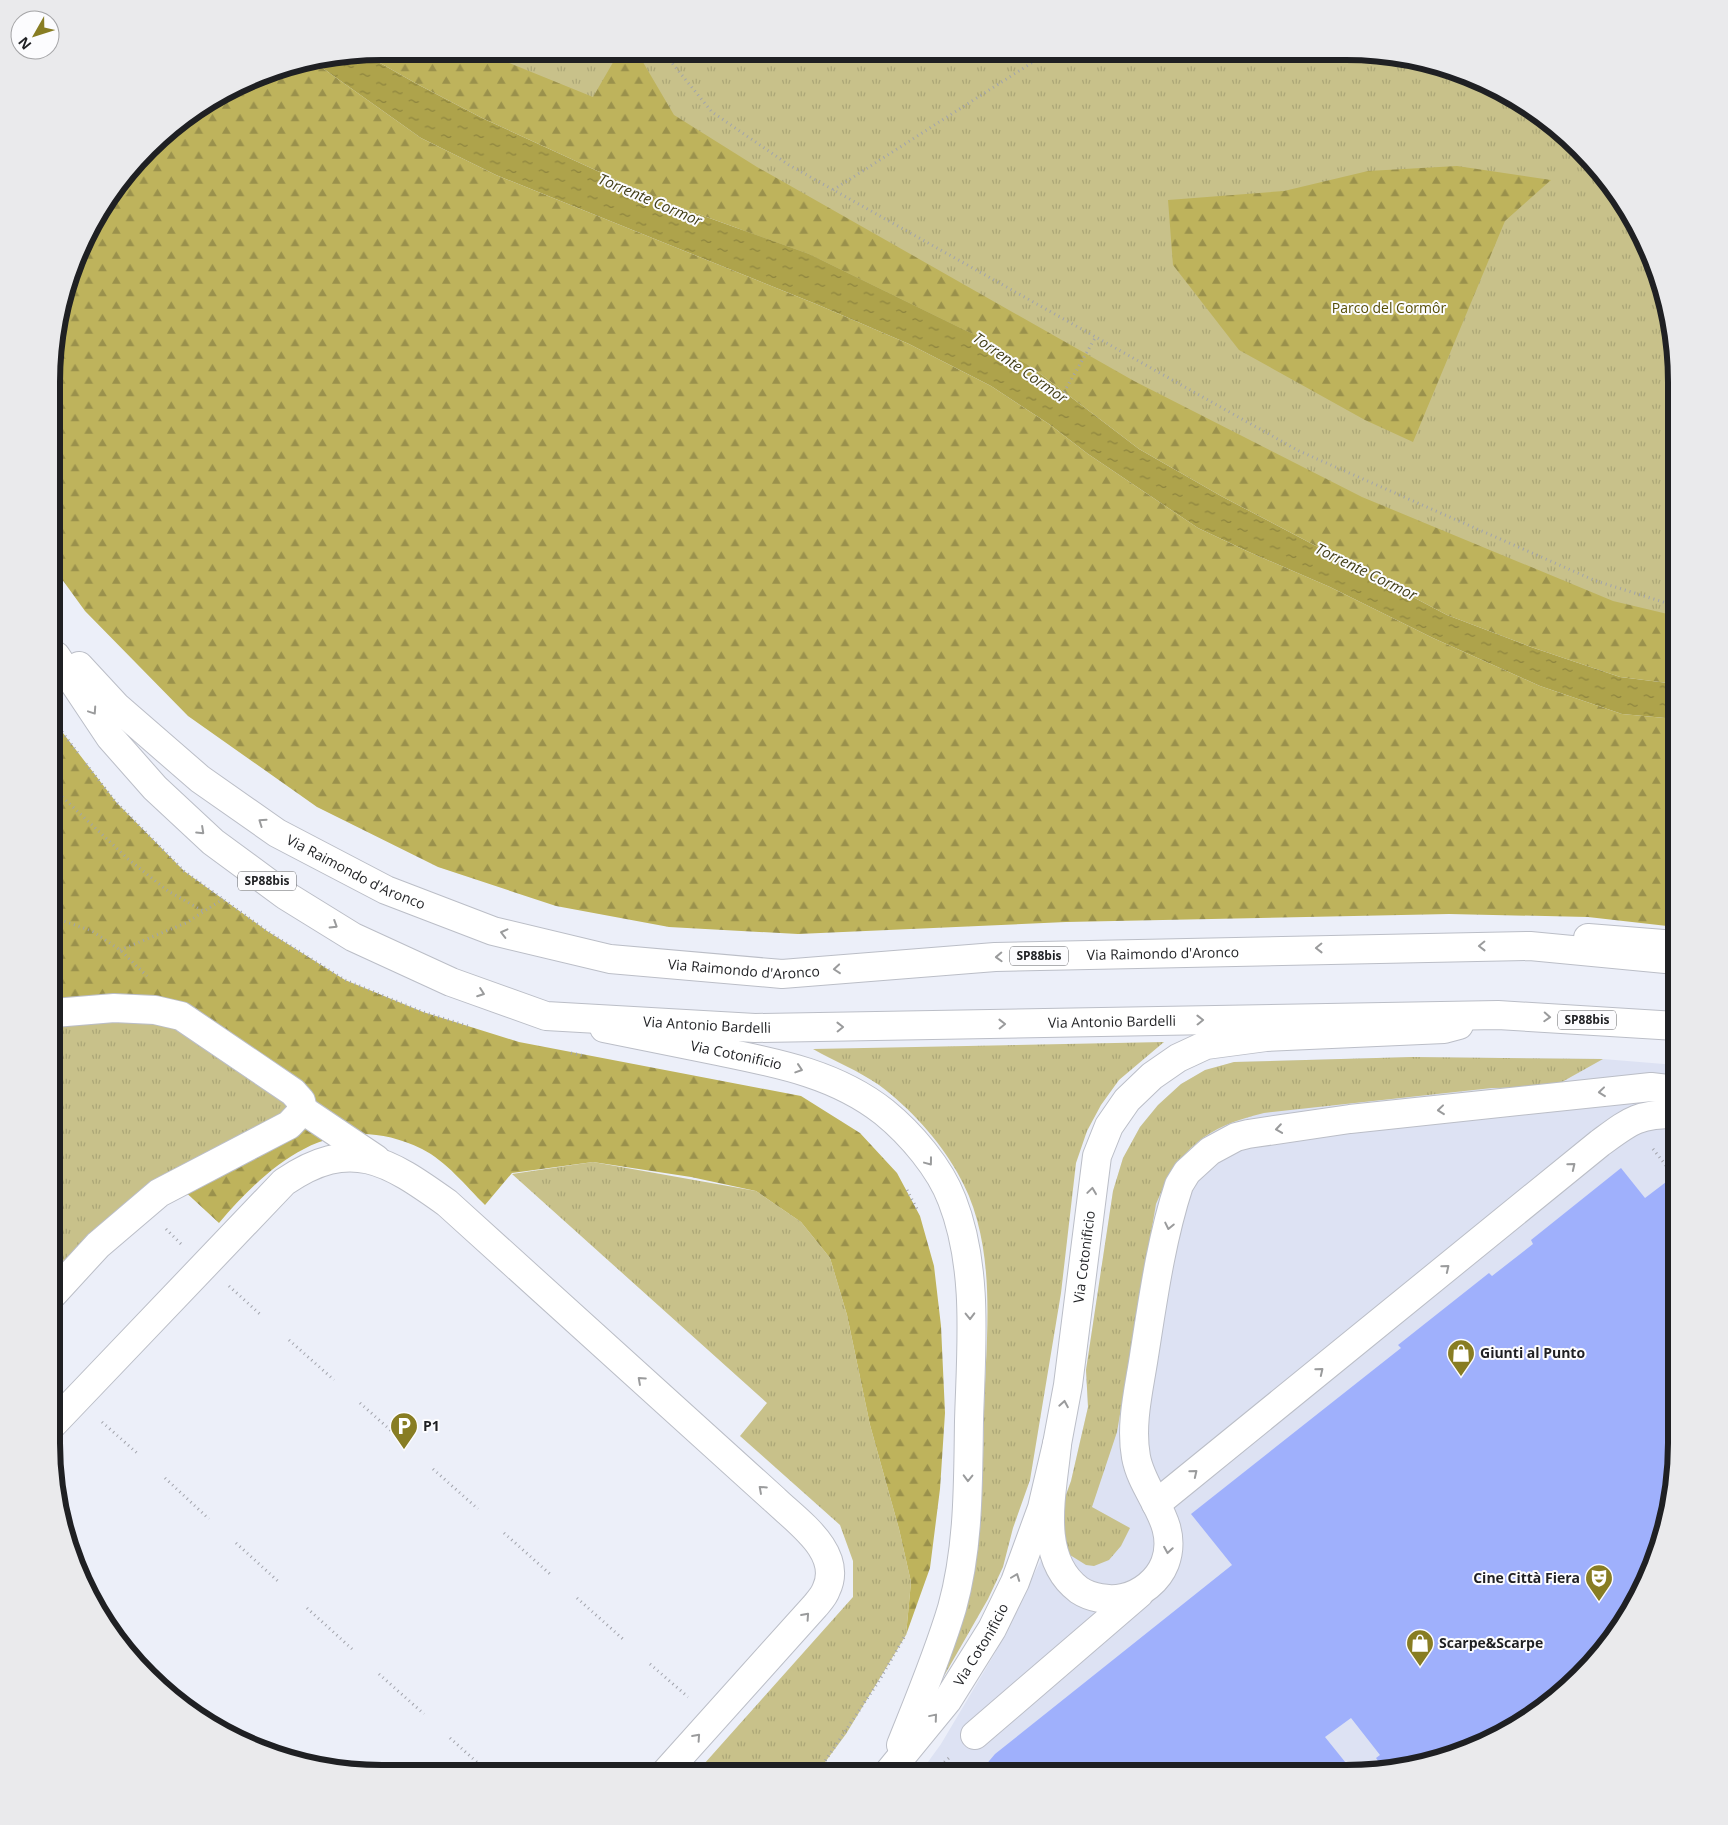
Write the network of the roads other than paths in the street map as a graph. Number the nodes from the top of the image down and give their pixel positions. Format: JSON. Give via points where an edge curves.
{"nodes":[{"id":1,"x":60,"y":646,"type":"edge"},
{"id":2,"x":60,"y":662,"type":"edge"},
{"id":3,"x":1668,"y":944,"type":"edge"},
{"id":4,"x":1530,"y":946,"type":"junction"},
{"id":5,"x":1668,"y":959,"type":"edge"},
{"id":6,"x":60,"y":1012,"type":"edge"},
{"id":7,"x":1498,"y":1014,"type":"junction"},
{"id":8,"x":546,"y":1016,"type":"junction"},
{"id":9,"x":1668,"y":1025,"type":"edge"},
{"id":10,"x":1668,"y":1089,"type":"edge"},
{"id":11,"x":302,"y":1110,"type":"junction"},
{"id":12,"x":1668,"y":1114,"type":"edge"},
{"id":13,"x":376,"y":1160,"type":"junction"},
{"id":14,"x":60,"y":1286,"type":"edge"},
{"id":15,"x":60,"y":1417,"type":"edge"},
{"id":16,"x":1057,"y":1444,"type":"junction"},
{"id":17,"x":1156,"y":1504,"type":"junction"},
{"id":18,"x":1146,"y":1588,"type":"junction"},
{"id":19,"x":975,"y":1735,"type":"dead end"},
{"id":20,"x":672,"y":1765,"type":"edge"},
{"id":21,"x":892,"y":1765,"type":"edge"},
{"id":22,"x":894,"y":1765,"type":"edge"}],
"edges":[{"from":4,"to":1,"type":"main road","name":"Via Raimondo d'Aronco","number":"SP88bis","one_way":true,"via":[[995,957],[782,974],[610,959],[493,931],[386,890],[277,833],[200,780],[116,706]]},
{"from":2,"to":8,"type":"main road","number":"SP88bis","one_way":true,"via":[[110,737],[155,788],[221,848],[285,895],[353,937],[451,982]]},
{"from":3,"to":4,"type":"main road","via":[[1566,937]]},
{"from":4,"to":5,"type":"main road","number":"SP88bis"},
{"from":6,"to":11,"type":"main road","via":[[114,1008],[155,1010],[181,1016],[293,1092],[301,1101]]},
{"from":8,"to":7,"type":"main road","name":"Via Antonio Bardelli","number":"SP88bis","one_way":true,"via":[[755,1028]]},
{"from":7,"to":9,"type":"main road","name":"Via Antonio Bardelli","number":"SP88bis","one_way":true},
{"from":16,"to":7,"type":"main road","name":"Via Cotonificio","one_way":true,"via":[[1068,1385],[1097,1156],[1109,1126],[1127,1100],[1152,1076],[1178,1058],[1206,1045],[1266,1038],[1444,1029]]},
{"from":8,"to":21,"type":"main road","name":"Via Cotonificio","one_way":true,"via":[[787,1065],[825,1078],[884,1112],[904,1130],[932,1164],[952,1199],[964,1242],[970,1290],[967,1531],[952,1607]]},
{"from":10,"to":17,"type":"main road","one_way":true,"via":[[1651,1087],[1350,1119],[1248,1134],[1210,1151],[1187,1172],[1174,1202],[1136,1406],[1136,1457]]},
{"from":11,"to":13,"type":"main road"},
{"from":11,"to":14,"type":"main road","via":[[289,1125],[159,1193],[98,1245]]},
{"from":17,"to":12,"type":"main road","one_way":true,"via":[[1611,1134],[1634,1118]]},
{"from":13,"to":15,"type":"main road","via":[[327,1160],[305,1168],[284,1182]]},
{"from":20,"to":13,"type":"main road","one_way":true,"via":[[815,1606],[826,1591],[830,1576],[827,1557],[818,1541],[774,1500],[447,1203],[409,1176]]},
{"from":16,"to":18,"type":"main road","via":[[1052,1548],[1062,1574],[1084,1593],[1102,1599],[1121,1598]]},
{"from":22,"to":16,"type":"main road","name":"Via Cotonificio","one_way":true,"via":[[947,1701],[992,1629],[1015,1582],[1042,1508]]},
{"from":17,"to":18,"type":"main road","one_way":true,"via":[[1168,1530],[1168,1551],[1164,1565]]},
{"from":18,"to":19,"type":"main road"}]}
